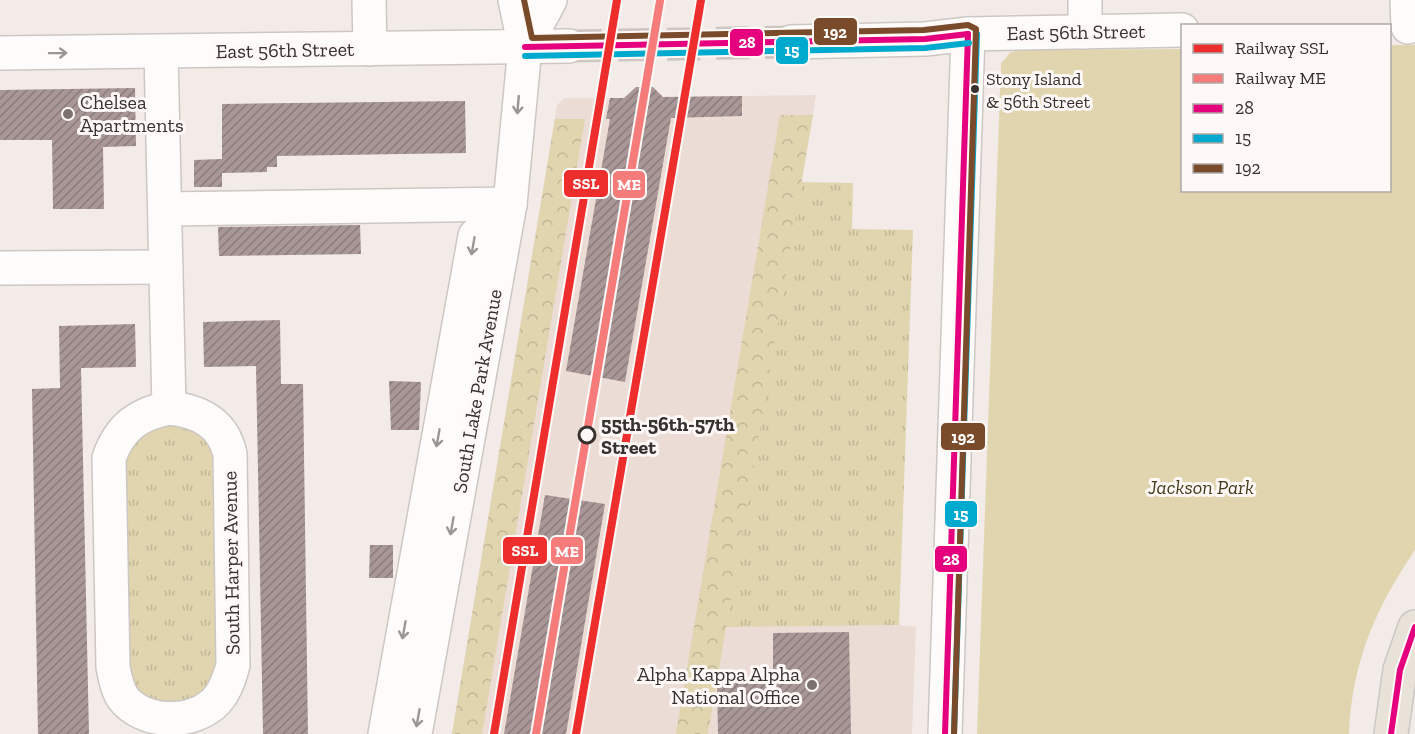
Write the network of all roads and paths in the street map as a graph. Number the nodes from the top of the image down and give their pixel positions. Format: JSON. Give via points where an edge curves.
{"nodes":[{"id":1,"x":369,"y":0,"type":"edge"},
{"id":2,"x":515,"y":0,"type":"edge"},
{"id":3,"x":550,"y":0,"type":"edge"},
{"id":4,"x":1084,"y":0,"type":"edge"},
{"id":5,"x":1181,"y":30,"type":"edge"},
{"id":6,"x":1085,"y":32,"type":"junction"},
{"id":7,"x":968,"y":34,"type":"junction"},
{"id":8,"x":791,"y":42,"type":"tunnel mouth"},
{"id":9,"x":569,"y":46,"type":"tunnel mouth"},
{"id":10,"x":525,"y":47,"type":"junction"},
{"id":11,"x":370,"y":49,"type":"junction"},
{"id":12,"x":161,"y":51,"type":"junction"},
{"id":13,"x":0,"y":53,"type":"edge"},
{"id":14,"x":510,"y":204,"type":"junction"},
{"id":15,"x":165,"y":209,"type":"junction"},
{"id":16,"x":166,"y":267,"type":"junction"},
{"id":17,"x":0,"y":268,"type":"edge"},
{"id":18,"x":169,"y":408,"type":"junction"},
{"id":19,"x":1415,"y":627,"type":"edge"},
{"id":20,"x":171,"y":726,"type":"edge"},
{"id":21,"x":385,"y":734,"type":"edge"},
{"id":22,"x":415,"y":734,"type":"edge"},
{"id":23,"x":945,"y":734,"type":"edge"},
{"id":24,"x":1391,"y":734,"type":"edge"}],
"edges":[{"from":1,"to":11,"type":"street"},
{"from":2,"to":10,"type":"street","name":"South Lake Park Avenue"},
{"from":3,"to":10,"type":"street","name":"South Lake Park Avenue"},
{"from":4,"to":6,"type":"street"},
{"from":5,"to":6,"type":"street","name":"East 56th Street"},
{"from":6,"to":7,"type":"street","name":"East 56th Street"},
{"from":7,"to":8,"type":"street","name":"East 56th Street","via":[[925,39]]},
{"from":7,"to":23,"type":"street"},
{"from":9,"to":10,"type":"street","name":"East 56th Street"},
{"from":10,"to":11,"type":"street","name":"East 56th Street"},
{"from":10,"to":14,"type":"street","name":"South Lake Park Avenue","one_way":true},
{"from":11,"to":12,"type":"street","name":"East 56th Street"},
{"from":13,"to":12,"type":"street","name":"East 56th Street","one_way":true},
{"from":12,"to":15,"type":"street"},
{"from":14,"to":15,"type":"street"},
{"from":14,"to":21,"type":"street","one_way":true,"via":[[475,236]]},
{"from":14,"to":22,"type":"street","name":"South Lake Park Avenue","one_way":true},
{"from":15,"to":16,"type":"street"},
{"from":16,"to":17,"type":"street"},
{"from":16,"to":18,"type":"street"},
{"from":18,"to":20,"type":"street","name":"South Harper Avenue","via":[[134,419],[115,441],[110,458],[116,683],[122,696],[140,712]]},
{"from":18,"to":20,"type":"street","name":"South Harper Avenue","via":[[190,410],[206,418],[218,428],[228,447],[233,665],[228,682],[210,706]]},
{"from":19,"to":24,"type":"main road","via":[[1400,670]]}]}
